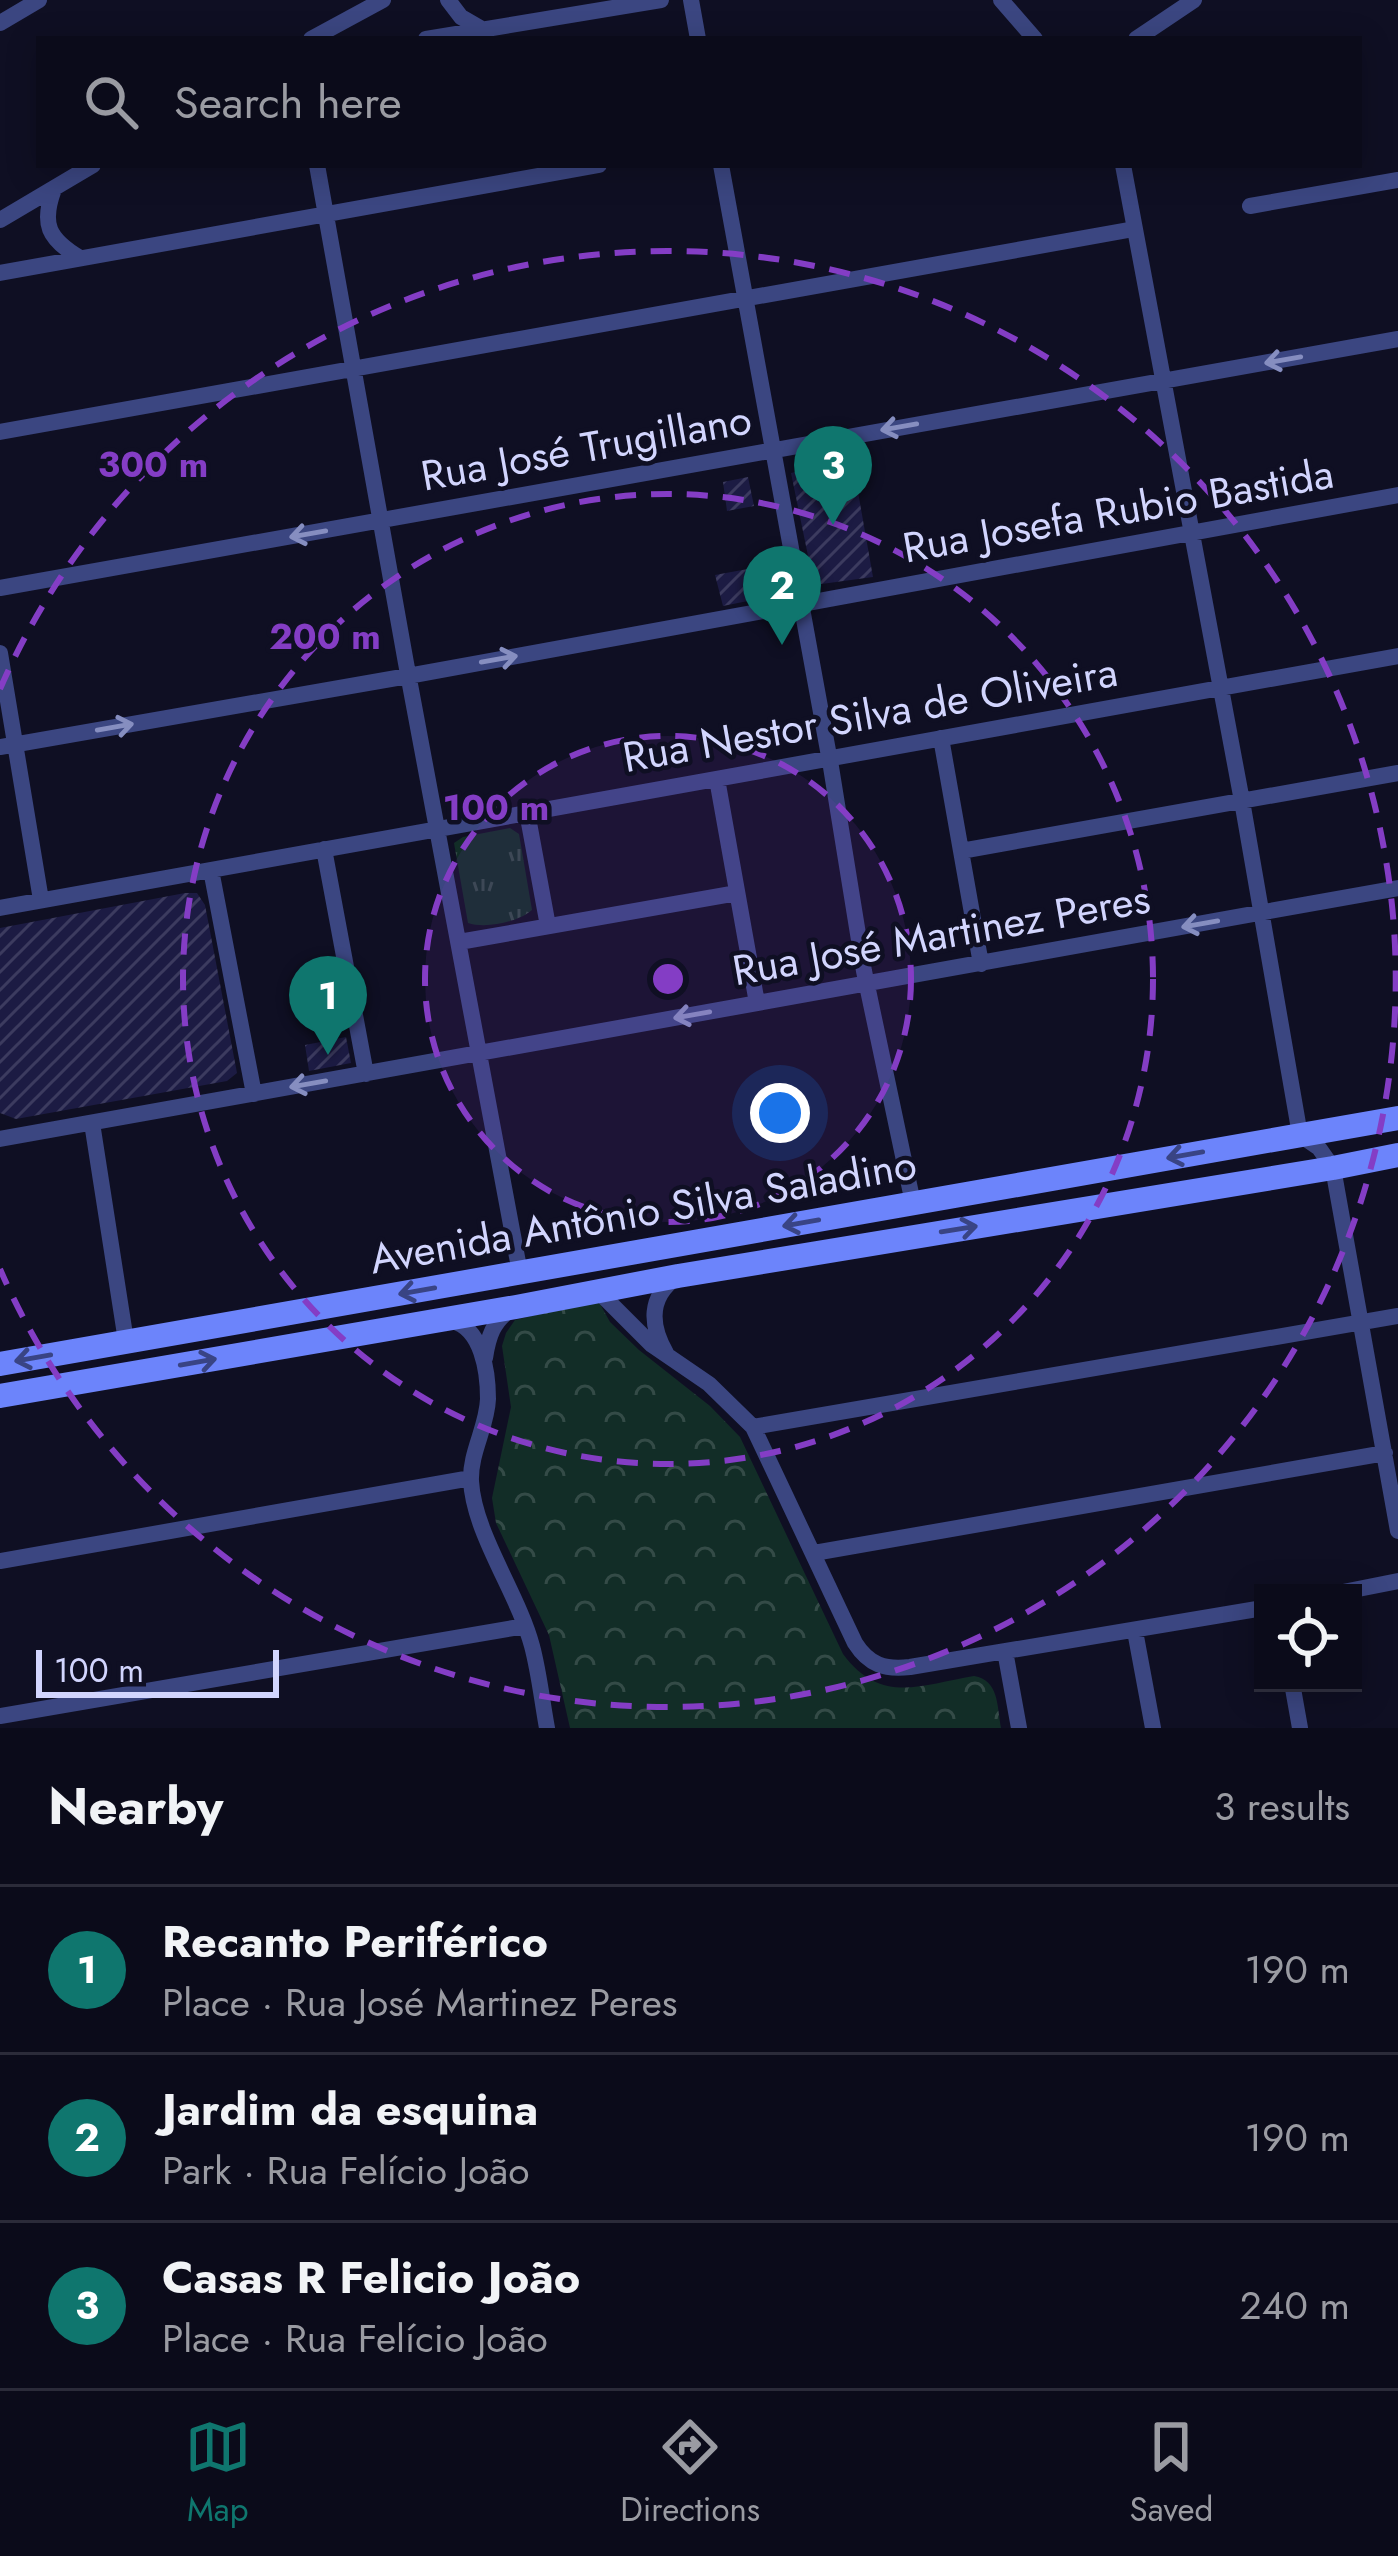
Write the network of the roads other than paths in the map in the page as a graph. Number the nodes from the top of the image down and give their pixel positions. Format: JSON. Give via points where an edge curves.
{"nodes":[{"id":1,"x":39,"y":0,"type":"edge"},
{"id":2,"x":383,"y":0,"type":"edge"},
{"id":3,"x":448,"y":0,"type":"edge"},
{"id":4,"x":661,"y":0,"type":"edge"},
{"id":5,"x":691,"y":0,"type":"edge"},
{"id":6,"x":1001,"y":0,"type":"edge"},
{"id":7,"x":1194,"y":0,"type":"edge"},
{"id":8,"x":0,"y":23,"type":"edge"},
{"id":9,"x":480,"y":28,"type":"junction"},
{"id":10,"x":336,"y":31,"type":"edge"},
{"id":11,"x":441,"y":36,"type":"edge"},
{"id":12,"x":697,"y":36,"type":"edge"},
{"id":13,"x":1032,"y":36,"type":"edge"},
{"id":14,"x":1140,"y":36,"type":"edge"},
{"id":15,"x":88,"y":168,"type":"edge"},
{"id":16,"x":317,"y":168,"type":"edge"},
{"id":17,"x":583,"y":168,"type":"edge"},
{"id":18,"x":722,"y":168,"type":"edge"},
{"id":19,"x":1124,"y":168,"type":"edge"},
{"id":20,"x":1398,"y":180,"type":"edge"},
{"id":21,"x":54,"y":189,"type":"junction"},
{"id":22,"x":1250,"y":206,"type":"dead end"},
{"id":23,"x":325,"y":216,"type":"junction"},
{"id":24,"x":0,"y":220,"type":"edge"},
{"id":25,"x":1134,"y":229,"type":"junction"},
{"id":26,"x":80,"y":258,"type":"junction"},
{"id":27,"x":0,"y":273,"type":"edge"},
{"id":28,"x":745,"y":297,"type":"junction"},
{"id":29,"x":1398,"y":339,"type":"edge"},
{"id":30,"x":352,"y":370,"type":"junction"},
{"id":31,"x":1164,"y":381,"type":"junction"},
{"id":32,"x":0,"y":432,"type":"edge"},
{"id":33,"x":772,"y":449,"type":"junction"},
{"id":34,"x":1398,"y":495,"type":"edge"},
{"id":35,"x":380,"y":521,"type":"junction"},
{"id":36,"x":1190,"y":532,"type":"junction"},
{"id":37,"x":0,"y":588,"type":"edge"},
{"id":38,"x":801,"y":605,"type":"junction"},
{"id":39,"x":0,"y":653,"type":"edge"},
{"id":40,"x":1398,"y":656,"type":"edge"},
{"id":41,"x":408,"y":676,"type":"junction"},
{"id":42,"x":1221,"y":688,"type":"junction"},
{"id":43,"x":941,"y":738,"type":"junction"},
{"id":44,"x":9,"y":745,"type":"edge"},
{"id":45,"x":829,"y":758,"type":"junction"},
{"id":46,"x":1398,"y":773,"type":"edge"},
{"id":47,"x":717,"y":779,"type":"junction"},
{"id":48,"x":1243,"y":801,"type":"junction"},
{"id":49,"x":527,"y":812,"type":"junction"},
{"id":50,"x":437,"y":829,"type":"junction"},
{"id":51,"x":324,"y":849,"type":"junction"},
{"id":52,"x":961,"y":851,"type":"junction"},
{"id":53,"x":211,"y":870,"type":"junction"},
{"id":54,"x":1398,"y":888,"type":"edge"},
{"id":55,"x":736,"y":893,"type":"junction"},
{"id":56,"x":41,"y":901,"type":"junction"},
{"id":57,"x":0,"y":908,"type":"edge"},
{"id":58,"x":1260,"y":913,"type":"junction"},
{"id":59,"x":548,"y":926,"type":"junction"},
{"id":60,"x":458,"y":942,"type":"junction"},
{"id":61,"x":981,"y":964,"type":"junction"},
{"id":62,"x":868,"y":983,"type":"junction"},
{"id":63,"x":757,"y":1003,"type":"junction"},
{"id":64,"x":478,"y":1053,"type":"junction"},
{"id":65,"x":366,"y":1074,"type":"junction"},
{"id":66,"x":254,"y":1094,"type":"junction"},
{"id":67,"x":1398,"y":1118,"type":"edge"},
{"id":68,"x":92,"y":1123,"type":"junction"},
{"id":69,"x":1300,"y":1135,"type":"junction"},
{"id":70,"x":0,"y":1139,"type":"edge"},
{"id":71,"x":1398,"y":1155,"type":"edge"},
{"id":72,"x":1333,"y":1168,"type":"junction"},
{"id":73,"x":913,"y":1203,"type":"junction"},
{"id":74,"x":753,"y":1263,"type":"junction"},
{"id":75,"x":520,"y":1273,"type":"junction"},
{"id":76,"x":678,"y":1276,"type":"junction"},
{"id":77,"x":598,"y":1292,"type":"junction"},
{"id":78,"x":516,"y":1307,"type":"junction"},
{"id":79,"x":1398,"y":1316,"type":"edge"},
{"id":80,"x":443,"y":1320,"type":"junction"},
{"id":81,"x":1360,"y":1322,"type":"junction"},
{"id":82,"x":126,"y":1341,"type":"junction"},
{"id":83,"x":667,"y":1354,"type":"junction"},
{"id":84,"x":0,"y":1364,"type":"edge"},
{"id":85,"x":484,"y":1365,"type":"junction"},
{"id":86,"x":0,"y":1396,"type":"edge"},
{"id":87,"x":753,"y":1427,"type":"junction"},
{"id":88,"x":1385,"y":1453,"type":"junction"},
{"id":89,"x":471,"y":1478,"type":"junction"},
{"id":90,"x":1398,"y":1531,"type":"edge"},
{"id":91,"x":814,"y":1553,"type":"junction"},
{"id":92,"x":0,"y":1561,"type":"edge"},
{"id":93,"x":1398,"y":1581,"type":"edge"},
{"id":94,"x":1362,"y":1588,"type":"edge"},
{"id":95,"x":1254,"y":1610,"type":"edge"},
{"id":96,"x":525,"y":1626,"type":"junction"},
{"id":97,"x":1135,"y":1631,"type":"junction"},
{"id":98,"x":1005,"y":1651,"type":"junction"},
{"id":99,"x":1294,"y":1692,"type":"edge"},
{"id":100,"x":0,"y":1716,"type":"edge"},
{"id":101,"x":547,"y":1728,"type":"edge"},
{"id":102,"x":1019,"y":1728,"type":"edge"},
{"id":103,"x":1153,"y":1728,"type":"edge"},
{"id":104,"x":1300,"y":1728,"type":"edge"}],
"edges":[{"from":1,"to":8,"type":"street"},
{"from":2,"to":10,"type":"street"},
{"from":3,"to":9,"type":"street"},
{"from":4,"to":9,"type":"street"},
{"from":5,"to":12,"type":"street"},
{"from":6,"to":13,"type":"street"},
{"from":7,"to":14,"type":"street"},
{"from":9,"to":11,"type":"street"},
{"from":15,"to":21,"type":"street"},
{"from":16,"to":23,"type":"street"},
{"from":17,"to":23,"type":"street"},
{"from":18,"to":28,"type":"street"},
{"from":19,"to":25,"type":"street"},
{"from":20,"to":22,"type":"street"},
{"from":21,"to":24,"type":"street"},
{"from":21,"to":26,"type":"street","via":[[49,232]]},
{"from":23,"to":26,"type":"street"},
{"from":23,"to":30,"type":"street"},
{"from":25,"to":28,"type":"street"},
{"from":25,"to":31,"type":"street"},
{"from":26,"to":27,"type":"street"},
{"from":28,"to":30,"type":"street"},
{"from":28,"to":33,"type":"street"},
{"from":29,"to":31,"type":"street","name":"Rua José Trugillano","one_way":true},
{"from":30,"to":32,"type":"street"},
{"from":30,"to":35,"type":"street"},
{"from":31,"to":33,"type":"street","name":"Rua José Trugillano","one_way":true},
{"from":31,"to":36,"type":"street"},
{"from":33,"to":35,"type":"street","name":"Rua José Trugillano"},
{"from":33,"to":38,"type":"street"},
{"from":34,"to":36,"type":"street","name":"Rua Josefa Rubio Bastida"},
{"from":35,"to":37,"type":"street","name":"Rua José Trugillano","one_way":true},
{"from":35,"to":41,"type":"street"},
{"from":36,"to":38,"type":"street","name":"Rua Josefa Rubio Bastida"},
{"from":36,"to":42,"type":"street"},
{"from":41,"to":38,"type":"street","name":"Rua Josefa Rubio Bastida","one_way":true},
{"from":38,"to":45,"type":"street"},
{"from":39,"to":44,"type":"street"},
{"from":40,"to":42,"type":"street","name":"Rua Nestor Silva de Oliveira"},
{"from":44,"to":41,"type":"street","name":"Rua Josefa Rubio Bastida","one_way":true},
{"from":41,"to":50,"type":"street"},
{"from":42,"to":43,"type":"street","name":"Rua Nestor Silva de Oliveira"},
{"from":42,"to":48,"type":"street"},
{"from":43,"to":45,"type":"street","name":"Rua Nestor Silva de Oliveira"},
{"from":43,"to":52,"type":"street"},
{"from":44,"to":56,"type":"street"},
{"from":45,"to":47,"type":"street","name":"Rua Nestor Silva de Oliveira"},
{"from":45,"to":62,"type":"street"},
{"from":46,"to":48,"type":"street"},
{"from":47,"to":49,"type":"street","name":"Rua Nestor Silva de Oliveira"},
{"from":47,"to":55,"type":"street"},
{"from":48,"to":52,"type":"street"},
{"from":48,"to":58,"type":"street"},
{"from":49,"to":50,"type":"street","name":"Rua Nestor Silva de Oliveira"},
{"from":49,"to":59,"type":"street"},
{"from":50,"to":51,"type":"street","name":"Rua Nestor Silva de Oliveira"},
{"from":50,"to":60,"type":"street"},
{"from":51,"to":53,"type":"street","name":"Rua Nestor Silva de Oliveira"},
{"from":51,"to":65,"type":"street"},
{"from":52,"to":61,"type":"street"},
{"from":53,"to":56,"type":"street","name":"Rua Nestor Silva de Oliveira"},
{"from":53,"to":66,"type":"street"},
{"from":54,"to":58,"type":"street","name":"Rua José Martinez Peres"},
{"from":55,"to":59,"type":"street"},
{"from":55,"to":63,"type":"street"},
{"from":56,"to":57,"type":"street","name":"Rua Nestor Silva de Oliveira"},
{"from":58,"to":61,"type":"street","name":"Rua José Martinez Peres","one_way":true},
{"from":58,"to":69,"type":"street"},
{"from":59,"to":60,"type":"street"},
{"from":60,"to":64,"type":"street"},
{"from":61,"to":62,"type":"street","name":"Rua José Martinez Peres"},
{"from":62,"to":63,"type":"street","name":"Rua José Martinez Peres"},
{"from":62,"to":73,"type":"street"},
{"from":63,"to":64,"type":"street","name":"Rua José Martinez Peres","one_way":true},
{"from":64,"to":65,"type":"street","name":"Rua José Martinez Peres"},
{"from":64,"to":75,"type":"street"},
{"from":65,"to":66,"type":"street","name":"Rua José Martinez Peres","one_way":true},
{"from":66,"to":68,"type":"street","name":"Rua José Martinez Peres"},
{"from":67,"to":69,"type":"main road","name":"Avenida Antônio Silva Saladino"},
{"from":68,"to":70,"type":"street","name":"Rua José Martinez Peres"},
{"from":68,"to":82,"type":"street"},
{"from":69,"to":72,"type":"street"},
{"from":69,"to":73,"type":"main road","name":"Avenida Antônio Silva Saladino","one_way":true},
{"from":71,"to":72,"type":"main road"},
{"from":74,"to":72,"type":"main road","one_way":true},
{"from":72,"to":81,"type":"street"},
{"from":73,"to":74,"type":"main road","via":[[890,1228]]},
{"from":73,"to":75,"type":"main road","name":"Avenida Antônio Silva Saladino","one_way":true},
{"from":74,"to":76,"type":"main road","name":"Avenida Antônio Silva Saladino"},
{"from":75,"to":82,"type":"main road","name":"Avenida Antônio Silva Saladino","one_way":true},
{"from":76,"to":77,"type":"main road","name":"Avenida Antônio Silva Saladino"},
{"from":76,"to":83,"type":"street","via":[[654,1311]]},
{"from":77,"to":78,"type":"main road","name":"Avenida Antônio Silva Saladino"},
{"from":77,"to":83,"type":"street"},
{"from":78,"to":80,"type":"main road","name":"Avenida Antônio Silva Saladino"},
{"from":78,"to":85,"type":"street","via":[[491,1332]]},
{"from":79,"to":81,"type":"street"},
{"from":80,"to":85,"type":"street","via":[[469,1328]]},
{"from":86,"to":80,"type":"main road","name":"Avenida Antônio Silva Saladino","one_way":true},
{"from":81,"to":87,"type":"street"},
{"from":81,"to":88,"type":"street"},
{"from":82,"to":84,"type":"main road","name":"Avenida Antônio Silva Saladino","one_way":true},
{"from":83,"to":87,"type":"street"},
{"from":85,"to":89,"type":"street","via":[[488,1400]]},
{"from":87,"to":91,"type":"street"},
{"from":88,"to":90,"type":"street"},
{"from":88,"to":91,"type":"street"},
{"from":89,"to":92,"type":"street"},
{"from":89,"to":96,"type":"street","via":[[474,1505]]},
{"from":91,"to":98,"type":"street","via":[[870,1662],[898,1668]]},
{"from":93,"to":94,"type":"street"},
{"from":95,"to":97,"type":"street"},
{"from":96,"to":100,"type":"street"},
{"from":96,"to":101,"type":"street"},
{"from":97,"to":98,"type":"street"},
{"from":97,"to":103,"type":"street"},
{"from":98,"to":102,"type":"street"},
{"from":99,"to":104,"type":"street"}]}
